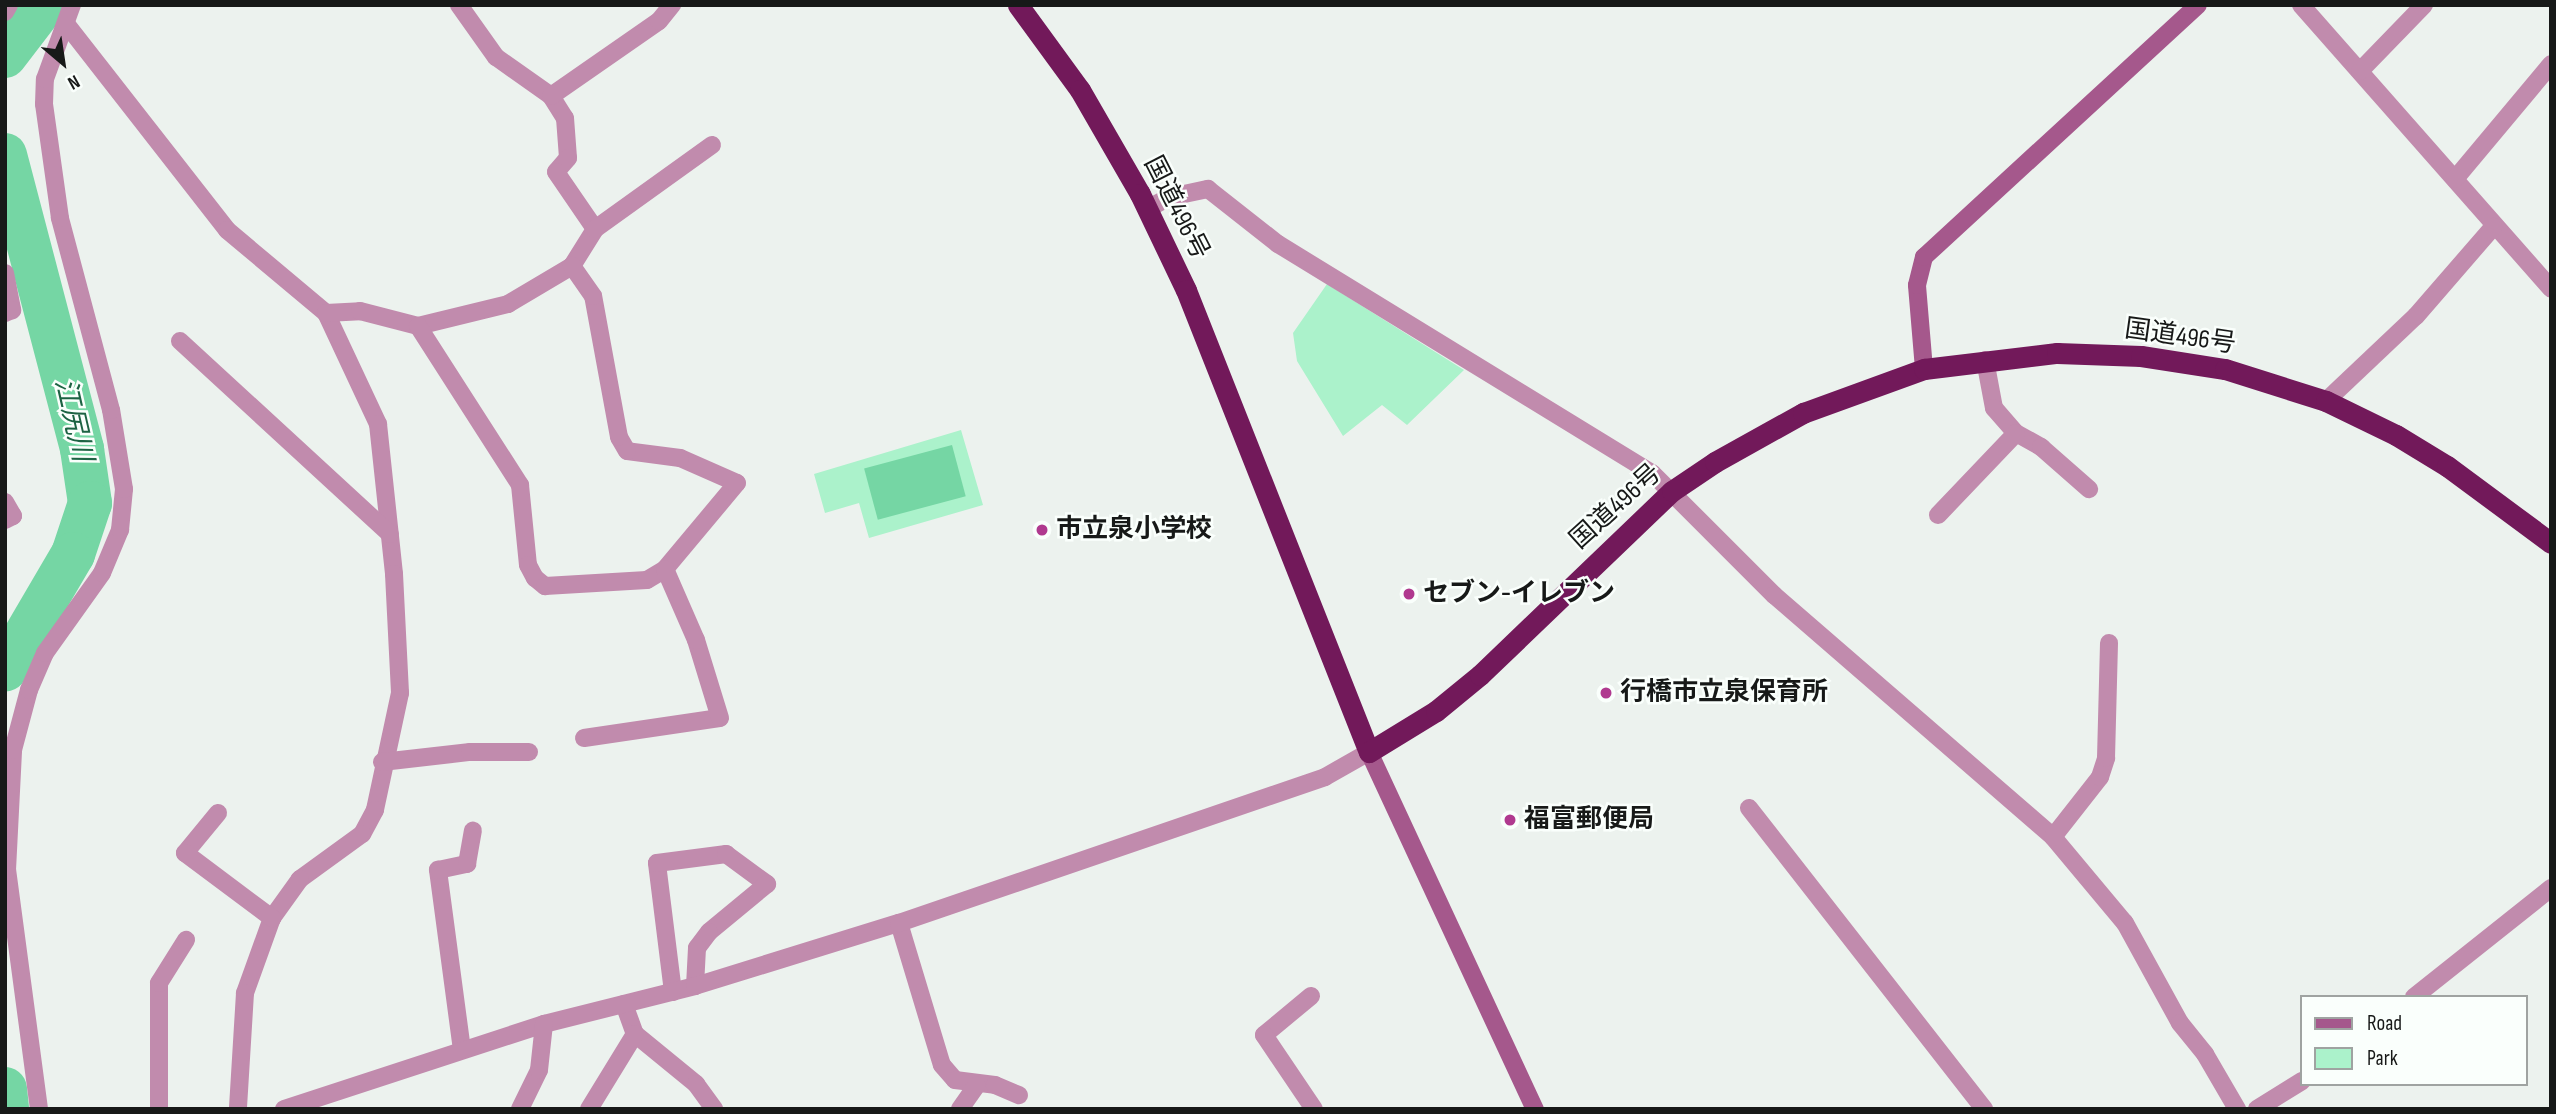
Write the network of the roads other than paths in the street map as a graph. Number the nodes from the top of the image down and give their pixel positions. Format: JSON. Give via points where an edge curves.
{"nodes":[{"id":1,"x":9,"y":5,"type":"edge"},
{"id":2,"x":72,"y":5,"type":"edge"},
{"id":3,"x":459,"y":5,"type":"edge"},
{"id":4,"x":672,"y":5,"type":"edge"},
{"id":5,"x":1018,"y":5,"type":"edge"},
{"id":6,"x":2198,"y":5,"type":"edge"},
{"id":7,"x":2301,"y":5,"type":"edge"},
{"id":8,"x":2424,"y":5,"type":"edge"},
{"id":9,"x":5,"y":12,"type":"edge"},
{"id":10,"x":68,"y":24,"type":"junction"},
{"id":11,"x":2551,"y":64,"type":"edge"},
{"id":12,"x":2360,"y":71,"type":"junction"},
{"id":13,"x":551,"y":96,"type":"junction"},
{"id":14,"x":712,"y":145,"type":"dead end"},
{"id":15,"x":2455,"y":178,"type":"junction"},
{"id":16,"x":1147,"y":209,"type":"junction"},
{"id":17,"x":2493,"y":227,"type":"junction"},
{"id":18,"x":595,"y":229,"type":"junction"},
{"id":19,"x":572,"y":266,"type":"junction"},
{"id":20,"x":5,"y":273,"type":"edge"},
{"id":21,"x":2550,"y":286,"type":"edge"},
{"id":22,"x":5,"y":313,"type":"edge"},
{"id":23,"x":326,"y":313,"type":"junction"},
{"id":24,"x":418,"y":326,"type":"junction"},
{"id":25,"x":180,"y":341,"type":"dead end"},
{"id":26,"x":1985,"y":360,"type":"junction"},
{"id":27,"x":1924,"y":369,"type":"junction"},
{"id":28,"x":2326,"y":401,"type":"junction"},
{"id":29,"x":2017,"y":433,"type":"junction"},
{"id":30,"x":2089,"y":489,"type":"dead end"},
{"id":31,"x":1672,"y":491,"type":"junction"},
{"id":32,"x":5,"y":502,"type":"edge"},
{"id":33,"x":1938,"y":515,"type":"dead end"},
{"id":34,"x":5,"y":520,"type":"edge"},
{"id":35,"x":390,"y":534,"type":"junction"},
{"id":36,"x":2551,"y":543,"type":"edge"},
{"id":37,"x":665,"y":569,"type":"junction"},
{"id":38,"x":2109,"y":643,"type":"dead end"},
{"id":39,"x":584,"y":738,"type":"dead end"},
{"id":40,"x":529,"y":752,"type":"dead end"},
{"id":41,"x":1369,"y":752,"type":"junction"},
{"id":42,"x":382,"y":762,"type":"junction"},
{"id":43,"x":1749,"y":808,"type":"dead end"},
{"id":44,"x":218,"y":813,"type":"dead end"},
{"id":45,"x":473,"y":831,"type":"dead end"},
{"id":46,"x":2053,"y":837,"type":"junction"},
{"id":47,"x":2551,"y":888,"type":"edge"},
{"id":48,"x":272,"y":918,"type":"junction"},
{"id":49,"x":899,"y":923,"type":"junction"},
{"id":50,"x":186,"y":940,"type":"dead end"},
{"id":51,"x":695,"y":986,"type":"junction"},
{"id":52,"x":673,"y":992,"type":"junction"},
{"id":53,"x":2417,"y":995,"type":"edge"},
{"id":54,"x":1311,"y":996,"type":"dead end"},
{"id":55,"x":624,"y":1004,"type":"junction"},
{"id":56,"x":544,"y":1024,"type":"junction"},
{"id":57,"x":635,"y":1034,"type":"junction"},
{"id":58,"x":462,"y":1050,"type":"junction"},
{"id":59,"x":2300,"y":1082,"type":"edge"},
{"id":60,"x":977,"y":1085,"type":"junction"},
{"id":61,"x":1019,"y":1095,"type":"dead end"},
{"id":62,"x":39,"y":1109,"type":"edge"},
{"id":63,"x":159,"y":1109,"type":"edge"},
{"id":64,"x":238,"y":1109,"type":"edge"},
{"id":65,"x":284,"y":1109,"type":"edge"},
{"id":66,"x":520,"y":1109,"type":"edge"},
{"id":67,"x":589,"y":1109,"type":"edge"},
{"id":68,"x":714,"y":1109,"type":"edge"},
{"id":69,"x":960,"y":1109,"type":"edge"},
{"id":70,"x":1314,"y":1109,"type":"edge"},
{"id":71,"x":1535,"y":1109,"type":"edge"},
{"id":72,"x":1984,"y":1109,"type":"edge"},
{"id":73,"x":2237,"y":1109,"type":"edge"},
{"id":74,"x":2257,"y":1109,"type":"edge"}],
"edges":[{"from":1,"to":9,"type":"street"},
{"from":2,"to":10,"type":"street"},
{"from":3,"to":13,"type":"street","via":[[496,57]]},
{"from":4,"to":13,"type":"street","via":[[659,21]]},
{"from":5,"to":16,"type":"highway","name":"国道496号","via":[[1080,90]]},
{"from":6,"to":27,"type":"street","via":[[1924,257],[1917,285]]},
{"from":7,"to":12,"type":"street"},
{"from":8,"to":12,"type":"street"},
{"from":10,"to":23,"type":"street","via":[[227,230]]},
{"from":10,"to":62,"type":"street","via":[[45,79],[44,104],[60,218],[111,410],[124,489],[120,530],[102,573],[45,653],[29,690],[13,750],[7,870]]},
{"from":11,"to":15,"type":"street"},
{"from":12,"to":15,"type":"street"},
{"from":13,"to":18,"type":"street","via":[[565,118],[568,158],[555,172]]},
{"from":14,"to":18,"type":"street"},
{"from":15,"to":17,"type":"street"},
{"from":16,"to":31,"type":"street","via":[[1170,197],[1208,189],[1278,244],[1652,473]]},
{"from":16,"to":41,"type":"highway","name":"国道496号","via":[[1186,290]]},
{"from":17,"to":21,"type":"street"},
{"from":17,"to":28,"type":"street","via":[[2416,316]]},
{"from":18,"to":19,"type":"street"},
{"from":19,"to":24,"type":"street","via":[[508,304]]},
{"from":19,"to":37,"type":"street","via":[[593,296],[619,437],[627,452],[680,458],[737,483]]},
{"from":20,"to":22,"type":"street","via":[[12,310]]},
{"from":23,"to":24,"type":"street","via":[[360,311]]},
{"from":23,"to":35,"type":"street","via":[[378,424]]},
{"from":24,"to":37,"type":"street","via":[[520,485],[528,565],[535,578],[545,586],[647,580]]},
{"from":25,"to":35,"type":"street"},
{"from":26,"to":27,"type":"highway","name":"国道496号"},
{"from":26,"to":28,"type":"highway","name":"国道496号","via":[[2057,353],[2141,356],[2225,369]]},
{"from":26,"to":29,"type":"street","via":[[1994,408]]},
{"from":27,"to":31,"type":"highway","name":"国道496号","via":[[1803,413],[1750,440]]},
{"from":28,"to":36,"type":"highway","name":"国道496号","via":[[2447,466]]},
{"from":29,"to":30,"type":"street"},
{"from":29,"to":33,"type":"street"},
{"from":31,"to":41,"type":"highway","name":"国道496号","via":[[1480,675],[1436,711]]},
{"from":31,"to":46,"type":"street","via":[[1774,595]]},
{"from":32,"to":34,"type":"street","via":[[13,516]]},
{"from":35,"to":42,"type":"street","via":[[400,693]]},
{"from":37,"to":39,"type":"street","via":[[696,640],[720,718]]},
{"from":38,"to":46,"type":"street","via":[[2105,758],[2100,778]]},
{"from":40,"to":42,"type":"street","via":[[470,751]]},
{"from":41,"to":49,"type":"street","via":[[1325,778]]},
{"from":41,"to":71,"type":"street"},
{"from":42,"to":48,"type":"street","via":[[375,810],[362,834],[300,879]]},
{"from":43,"to":72,"type":"street"},
{"from":44,"to":48,"type":"street","via":[[185,853]]},
{"from":45,"to":58,"type":"street","via":[[467,864],[438,870]]},
{"from":46,"to":73,"type":"street","via":[[2125,923],[2180,1023],[2205,1054]]},
{"from":47,"to":53,"type":"street"},
{"from":48,"to":64,"type":"street","via":[[245,993]]},
{"from":49,"to":51,"type":"street"},
{"from":49,"to":60,"type":"street","via":[[943,1065],[955,1080]]},
{"from":50,"to":63,"type":"street","via":[[159,983]]},
{"from":51,"to":52,"type":"street"},
{"from":51,"to":52,"type":"street","via":[[697,948],[709,932],[767,884],[726,855],[657,863]]},
{"from":52,"to":55,"type":"street"},
{"from":54,"to":70,"type":"street","via":[[1264,1035]]},
{"from":55,"to":56,"type":"street"},
{"from":55,"to":57,"type":"street"},
{"from":56,"to":58,"type":"street"},
{"from":56,"to":66,"type":"street","via":[[539,1069]]},
{"from":57,"to":67,"type":"street"},
{"from":57,"to":68,"type":"street","via":[[696,1084]]},
{"from":58,"to":65,"type":"street"},
{"from":59,"to":74,"type":"street"},
{"from":60,"to":61,"type":"street","via":[[995,1084]]},
{"from":60,"to":69,"type":"street"}]}
